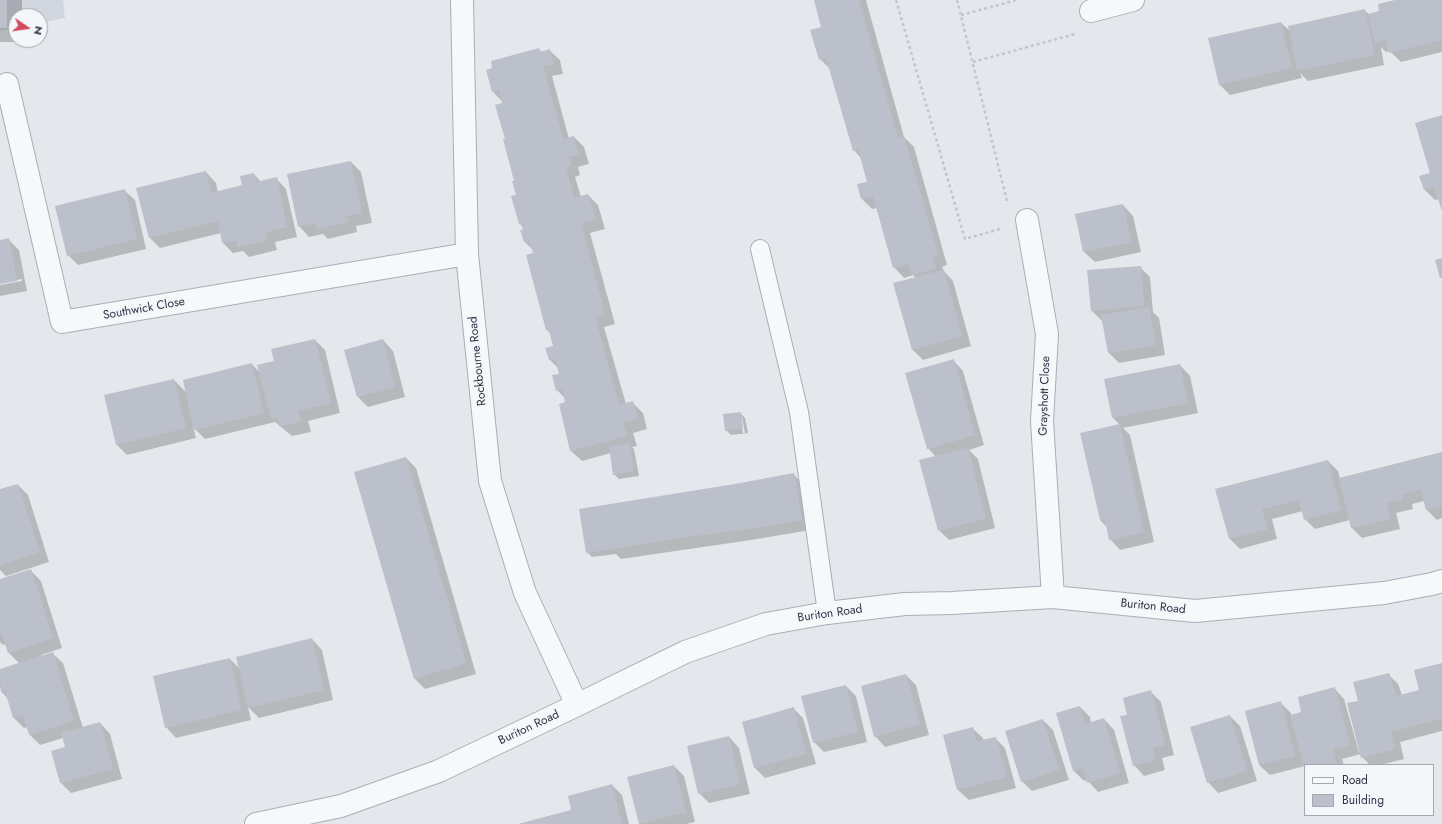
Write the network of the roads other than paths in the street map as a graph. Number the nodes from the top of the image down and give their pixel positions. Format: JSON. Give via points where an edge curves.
{"nodes":[{"id":1,"x":462,"y":0,"type":"edge"},
{"id":2,"x":1133,"y":0,"type":"edge"},
{"id":3,"x":1091,"y":11,"type":"road end"},
{"id":4,"x":7,"y":84,"type":"dead end"},
{"id":5,"x":1020,"y":223,"type":"road end"},
{"id":6,"x":760,"y":249,"type":"dead end"},
{"id":7,"x":467,"y":254,"type":"junction"},
{"id":8,"x":1442,"y":581,"type":"edge"},
{"id":9,"x":1053,"y":597,"type":"junction"},
{"id":10,"x":827,"y":613,"type":"junction"},
{"id":11,"x":577,"y":705,"type":"junction"},
{"id":12,"x":256,"y":824,"type":"edge"}],
"edges":[{"from":1,"to":7,"type":"street","name":"Rockbourne Road"},
{"from":2,"to":3,"type":"street"},
{"from":4,"to":7,"type":"street","name":"Southwick Close","via":[[62,322]]},
{"from":5,"to":9,"type":"street","name":"Grayshott Close","via":[[1047,334],[1042,420]]},
{"from":6,"to":10,"type":"lane","via":[[799,412]]},
{"from":7,"to":11,"type":"street","name":"Rockbourne Road","via":[[490,481],[525,593]]},
{"from":8,"to":9,"type":"street","name":"Buriton Road","via":[[1384,593],[1195,611]]},
{"from":9,"to":10,"type":"street","name":"Buriton Road","via":[[905,604]]},
{"from":10,"to":11,"type":"street","name":"Buriton Road","via":[[766,624],[685,652]]},
{"from":11,"to":12,"type":"street","name":"Buriton Road","via":[[439,771],[341,806]]}]}
